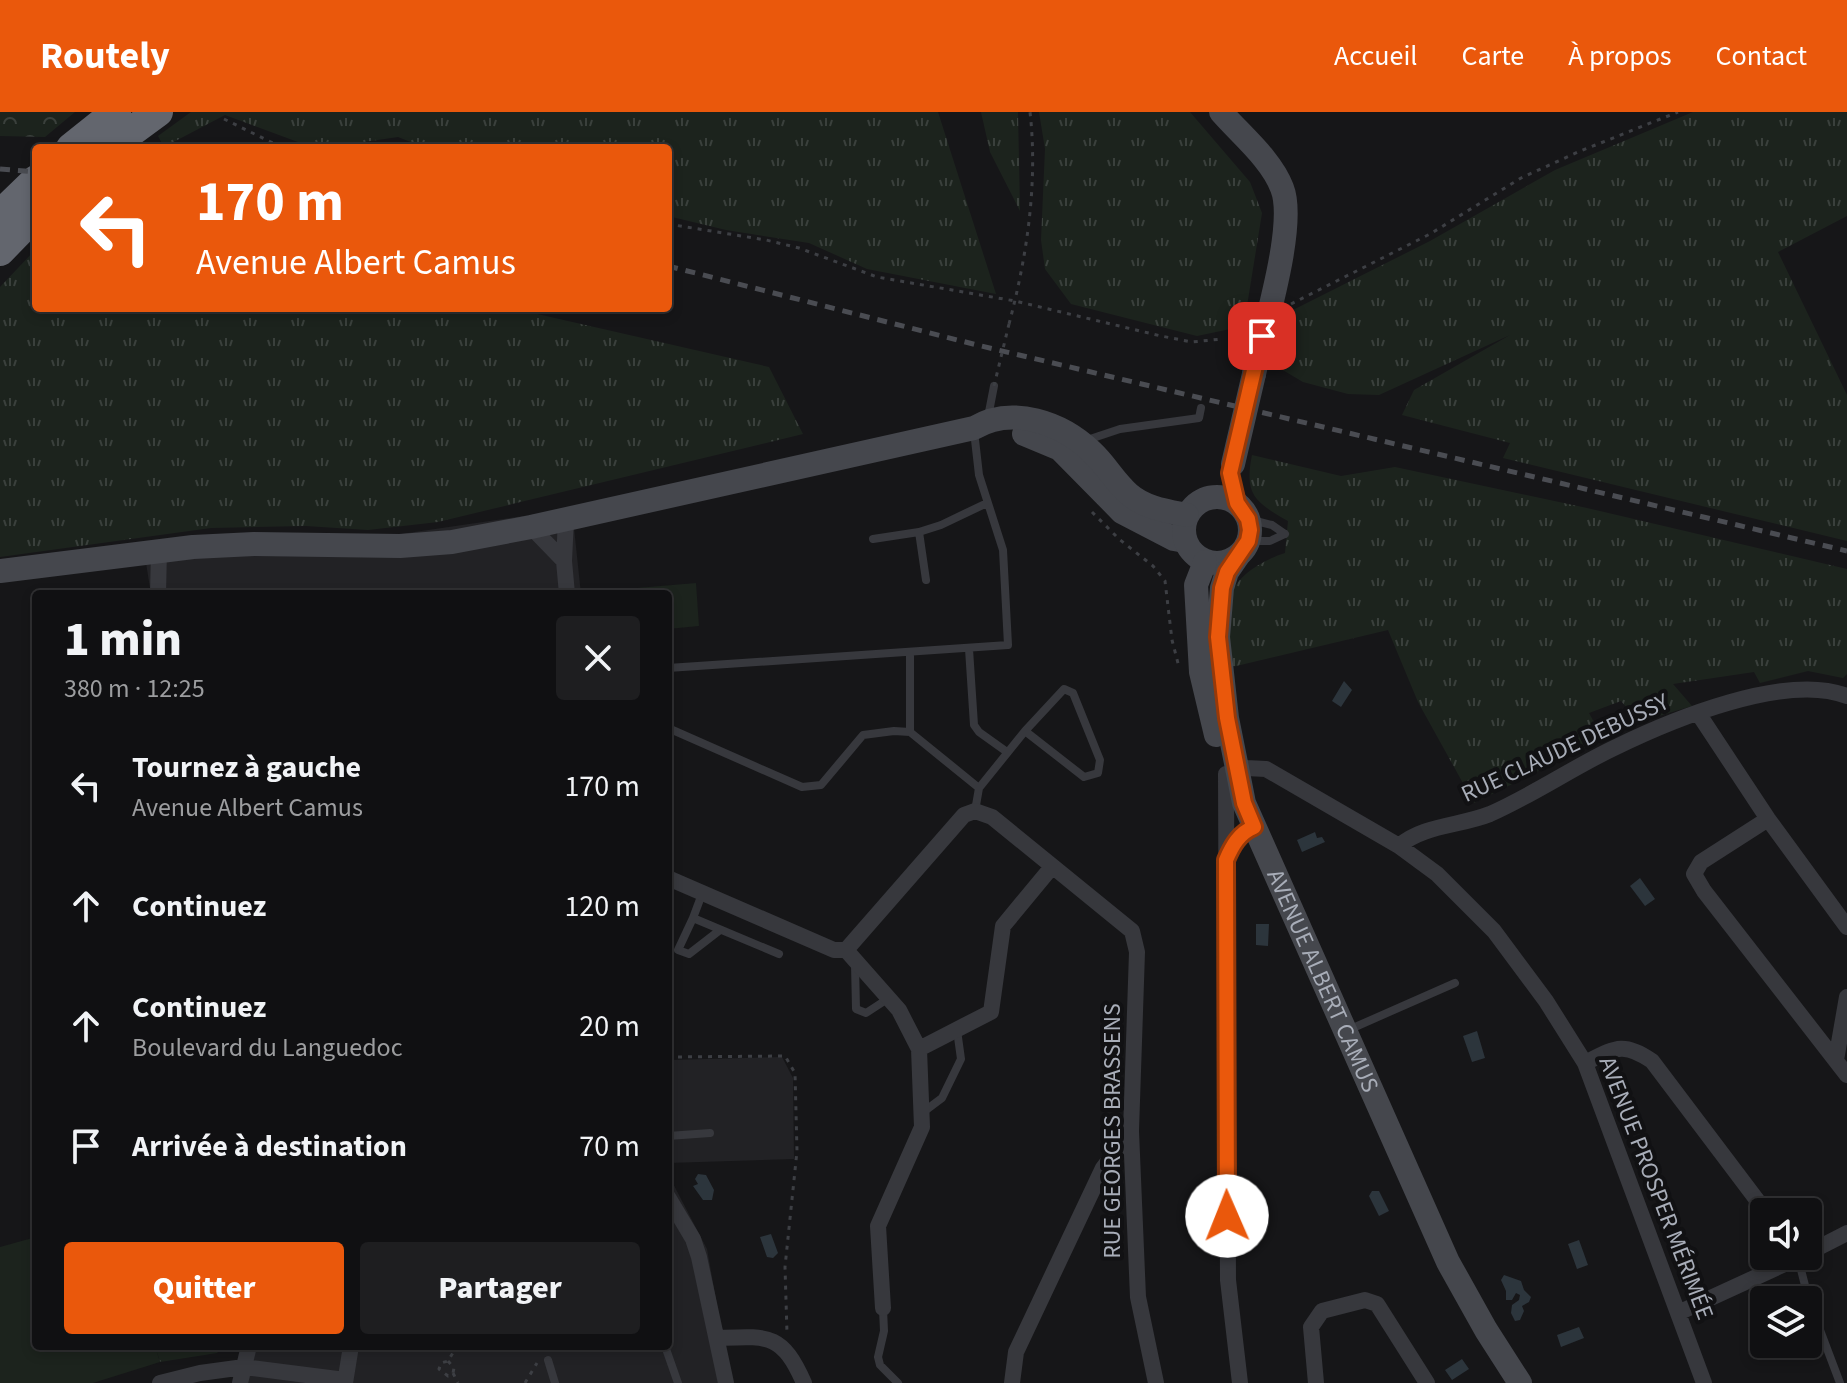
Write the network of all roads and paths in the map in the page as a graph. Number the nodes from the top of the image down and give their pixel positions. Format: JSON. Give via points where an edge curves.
{"nodes":[{"id":1,"x":116,"y":112,"type":"edge"},
{"id":2,"x":158,"y":112,"type":"edge"},
{"id":3,"x":1030,"y":112,"type":"edge"},
{"id":4,"x":1221,"y":112,"type":"edge"},
{"id":5,"x":1678,"y":112,"type":"edge"},
{"id":6,"x":224,"y":119,"type":"dead end"},
{"id":7,"x":76,"y":144,"type":"edge"},
{"id":8,"x":115,"y":144,"type":"edge"},
{"id":9,"x":275,"y":144,"type":"edge"},
{"id":10,"x":32,"y":189,"type":"edge"},
{"id":11,"x":672,"y":225,"type":"edge"},
{"id":12,"x":13,"y":229,"type":"edge"},
{"id":13,"x":1015,"y":301,"type":"junction"},
{"id":14,"x":1264,"y":327,"type":"junction"},
{"id":15,"x":1234,"y":337,"type":"joint"},
{"id":16,"x":994,"y":386,"type":"joint"},
{"id":17,"x":1201,"y":408,"type":"dead end"},
{"id":18,"x":980,"y":424,"type":"junction"},
{"id":19,"x":1081,"y":443,"type":"junction"},
{"id":20,"x":1231,"y":468,"type":"junction"},
{"id":21,"x":1094,"y":484,"type":"junction"},
{"id":22,"x":1210,"y":497,"type":"junction"},
{"id":23,"x":987,"y":503,"type":"junction"},
{"id":24,"x":1187,"y":515,"type":"junction"},
{"id":25,"x":566,"y":519,"type":"junction"},
{"id":26,"x":531,"y":527,"type":"junction"},
{"id":27,"x":1243,"y":530,"type":"junction"},
{"id":28,"x":919,"y":532,"type":"junction"},
{"id":29,"x":873,"y":539,"type":"dead end"},
{"id":30,"x":1185,"y":541,"type":"junction"},
{"id":31,"x":159,"y":550,"type":"junction"},
{"id":32,"x":564,"y":561,"type":"junction"},
{"id":33,"x":1205,"y":562,"type":"junction"},
{"id":34,"x":0,"y":571,"type":"edge"},
{"id":35,"x":926,"y":580,"type":"dead end"},
{"id":36,"x":158,"y":590,"type":"edge"},
{"id":37,"x":567,"y":590,"type":"edge"},
{"id":38,"x":969,"y":649,"type":"junction"},
{"id":39,"x":910,"y":652,"type":"junction"},
{"id":40,"x":672,"y":668,"type":"edge"},
{"id":41,"x":1181,"y":676,"type":"dead end"},
{"id":42,"x":1847,"y":696,"type":"edge"},
{"id":43,"x":1698,"y":713,"type":"junction"},
{"id":44,"x":672,"y":730,"type":"edge"},
{"id":45,"x":1025,"y":731,"type":"junction"},
{"id":46,"x":910,"y":732,"type":"junction"},
{"id":47,"x":1007,"y":752,"type":"junction"},
{"id":48,"x":979,"y":788,"type":"junction"},
{"id":49,"x":1244,"y":792,"type":"junction"},
{"id":50,"x":975,"y":811,"type":"junction"},
{"id":51,"x":1768,"y":819,"type":"junction"},
{"id":52,"x":1399,"y":846,"type":"junction"},
{"id":53,"x":1226,"y":860,"type":"junction"},
{"id":54,"x":1051,"y":868,"type":"junction"},
{"id":55,"x":672,"y":880,"type":"edge"},
{"id":56,"x":703,"y":893,"type":"junction"},
{"id":57,"x":693,"y":918,"type":"junction"},
{"id":58,"x":1847,"y":927,"type":"edge"},
{"id":59,"x":720,"y":930,"type":"junction"},
{"id":60,"x":779,"y":954,"type":"dead end"},
{"id":61,"x":850,"y":955,"type":"junction"},
{"id":62,"x":1455,"y":983,"type":"dead end"},
{"id":63,"x":1847,"y":997,"type":"edge"},
{"id":64,"x":889,"y":998,"type":"junction"},
{"id":65,"x":957,"y":1030,"type":"junction"},
{"id":66,"x":1345,"y":1031,"type":"junction"},
{"id":67,"x":919,"y":1049,"type":"junction"},
{"id":68,"x":672,"y":1057,"type":"edge"},
{"id":69,"x":1836,"y":1060,"type":"junction"},
{"id":70,"x":1585,"y":1063,"type":"junction"},
{"id":71,"x":1847,"y":1075,"type":"edge"},
{"id":72,"x":922,"y":1113,"type":"junction"},
{"id":73,"x":1131,"y":1131,"type":"junction"},
{"id":74,"x":710,"y":1133,"type":"dead end"},
{"id":75,"x":672,"y":1136,"type":"edge"},
{"id":76,"x":1755,"y":1198,"type":"edge"},
{"id":77,"x":672,"y":1204,"type":"edge"},
{"id":78,"x":1847,"y":1233,"type":"edge"},
{"id":79,"x":1822,"y":1246,"type":"edge"},
{"id":80,"x":1771,"y":1270,"type":"edge"},
{"id":81,"x":1803,"y":1270,"type":"edge"},
{"id":82,"x":883,"y":1308,"type":"joint"},
{"id":83,"x":1678,"y":1313,"type":"junction"},
{"id":84,"x":718,"y":1338,"type":"junction"},
{"id":85,"x":786,"y":1349,"type":"junction"},
{"id":86,"x":248,"y":1350,"type":"edge"},
{"id":87,"x":350,"y":1350,"type":"edge"},
{"id":88,"x":455,"y":1350,"type":"edge"},
{"id":89,"x":666,"y":1350,"type":"edge"},
{"id":90,"x":548,"y":1360,"type":"joint"},
{"id":91,"x":448,"y":1361,"type":"junction"},
{"id":92,"x":453,"y":1373,"type":"junction"},
{"id":93,"x":242,"y":1375,"type":"edge"},
{"id":94,"x":345,"y":1382,"type":"edge"},
{"id":95,"x":160,"y":1383,"type":"edge"},
{"id":96,"x":458,"y":1383,"type":"edge"},
{"id":97,"x":525,"y":1383,"type":"edge"},
{"id":98,"x":555,"y":1383,"type":"edge"},
{"id":99,"x":678,"y":1383,"type":"edge"},
{"id":100,"x":726,"y":1383,"type":"edge"},
{"id":101,"x":804,"y":1383,"type":"edge"},
{"id":102,"x":898,"y":1383,"type":"edge"},
{"id":103,"x":1012,"y":1383,"type":"edge"},
{"id":104,"x":1156,"y":1383,"type":"edge"},
{"id":105,"x":1240,"y":1383,"type":"edge"},
{"id":106,"x":1316,"y":1383,"type":"edge"},
{"id":107,"x":1427,"y":1383,"type":"edge"},
{"id":108,"x":1520,"y":1383,"type":"edge"},
{"id":109,"x":1704,"y":1383,"type":"edge"},
{"id":110,"x":1840,"y":1383,"type":"edge"}],
"edges":[{"from":1,"to":7,"type":"highway"},
{"from":2,"to":8,"type":"highway"},
{"from":3,"to":13,"type":"path","via":[[1032,193]]},
{"from":4,"to":14,"type":"street","via":[[1269,166],[1287,210]]},
{"from":5,"to":14,"type":"path","via":[[1521,178]]},
{"from":6,"to":9,"type":"path"},
{"from":10,"to":12,"type":"highway"},
{"from":11,"to":13,"type":"path","via":[[788,246],[877,277]]},
{"from":13,"to":15,"type":"path","via":[[1192,342]]},
{"from":13,"to":16,"type":"path","bridge":true},
{"from":14,"to":15,"type":"lane"},
{"from":14,"to":20,"type":"street","bridge":true},
{"from":16,"to":18,"type":"lane"},
{"from":17,"to":19,"type":"lane","via":[[1199,418],[1120,429]]},
{"from":18,"to":19,"type":"street","via":[[1001,416],[1025,418]]},
{"from":18,"to":21,"type":"street","via":[[1043,440],[1073,459]]},
{"from":18,"to":23,"type":"lane","via":[[979,475]]},
{"from":18,"to":25,"type":"street"},
{"from":19,"to":24,"type":"street","via":[[1129,494],[1144,504]]},
{"from":20,"to":22,"type":"street"},
{"from":20,"to":27,"type":"street"},
{"from":21,"to":30,"type":"street","via":[[1122,512]]},
{"from":21,"to":41,"type":"path","via":[[1085,496],[1094,515],[1165,581]]},
{"from":22,"to":24,"type":"street"},
{"from":22,"to":27,"type":"street","via":[[1219,497]]},
{"from":23,"to":28,"type":"lane"},
{"from":23,"to":38,"type":"lane","via":[[1003,550],[1008,645]]},
{"from":24,"to":30,"type":"street"},
{"from":25,"to":26,"type":"street"},
{"from":25,"to":32,"type":"street"},
{"from":26,"to":31,"type":"street","via":[[400,546],[254,544]]},
{"from":26,"to":32,"type":"street"},
{"from":27,"to":33,"type":"street","via":[[1217,563]]},
{"from":27,"to":49,"type":"street","name":"AVENUE ALBERT CAMUS","via":[[1222,588],[1218,637],[1227,718]]},
{"from":28,"to":29,"type":"lane"},
{"from":28,"to":35,"type":"lane"},
{"from":30,"to":33,"type":"street"},
{"from":31,"to":34,"type":"street"},
{"from":31,"to":36,"type":"street"},
{"from":32,"to":37,"type":"street"},
{"from":33,"to":49,"type":"street","via":[[1196,585],[1201,672]]},
{"from":38,"to":39,"type":"lane"},
{"from":38,"to":47,"type":"lane","via":[[974,725]]},
{"from":39,"to":40,"type":"lane"},
{"from":39,"to":46,"type":"lane"},
{"from":42,"to":43,"type":"street","name":"RUE CLAUDE DEBUSSY","via":[[1814,689],[1771,692]]},
{"from":43,"to":51,"type":"street"},
{"from":43,"to":52,"type":"street","name":"RUE CLAUDE DEBUSSY","via":[[1614,748],[1488,814],[1410,836]]},
{"from":44,"to":46,"type":"lane","via":[[802,787],[821,785],[863,735]]},
{"from":45,"to":45,"type":"lane","via":[[1084,777],[1098,773],[1100,760],[1073,693],[1064,689]]},
{"from":45,"to":47,"type":"lane"},
{"from":46,"to":48,"type":"lane"},
{"from":47,"to":48,"type":"lane"},
{"from":48,"to":50,"type":"lane"},
{"from":49,"to":52,"type":"street","name":"AVENUE PROSPER MÉRIMÉE"},
{"from":49,"to":53,"type":"street"},
{"from":49,"to":53,"type":"street","via":[[1246,830]]},
{"from":49,"to":66,"type":"street","name":"AVENUE ALBERT CAMUS"},
{"from":50,"to":54,"type":"street","name":"RUE GEORGES BRASSENS","via":[[992,817]]},
{"from":50,"to":61,"type":"street","via":[[964,815],[860,931]]},
{"from":51,"to":58,"type":"street"},
{"from":51,"to":69,"type":"street","via":[[1701,862],[1694,874]]},
{"from":52,"to":70,"type":"street","name":"AVENUE PROSPER MÉRIMÉE","via":[[1437,874],[1494,931]]},
{"from":53,"to":105,"type":"street","via":[[1228,1280]]},
{"from":54,"to":65,"type":"street","via":[[1003,926],[991,1012]]},
{"from":54,"to":73,"type":"street","name":"RUE GEORGES BRASSENS","via":[[1132,931],[1137,952]]},
{"from":55,"to":56,"type":"street"},
{"from":56,"to":57,"type":"lane"},
{"from":56,"to":61,"type":"street"},
{"from":57,"to":59,"type":"lane"},
{"from":57,"to":59,"type":"lane","via":[[678,950],[689,954]]},
{"from":59,"to":60,"type":"lane"},
{"from":61,"to":64,"type":"street"},
{"from":61,"to":64,"type":"lane","via":[[856,1009],[866,1013]]},
{"from":62,"to":66,"type":"lane"},
{"from":63,"to":69,"type":"street"},
{"from":64,"to":67,"type":"street"},
{"from":65,"to":67,"type":"street"},
{"from":65,"to":72,"type":"lane","via":[[961,1059],[942,1098]]},
{"from":66,"to":108,"type":"street","name":"AVENUE ALBERT CAMUS","via":[[1448,1262]]},
{"from":67,"to":72,"type":"street"},
{"from":68,"to":85,"type":"path","via":[[785,1056],[795,1073],[797,1151],[785,1267]]},
{"from":69,"to":71,"type":"street"},
{"from":70,"to":76,"type":"street","via":[[1615,1049],[1635,1049],[1652,1061]]},
{"from":70,"to":83,"type":"street","name":"AVENUE PROSPER MÉRIMÉE"},
{"from":72,"to":82,"type":"street","via":[[922,1127],[878,1226]]},
{"from":73,"to":103,"type":"street","via":[[1096,1182],[1016,1352]]},
{"from":73,"to":104,"type":"street","name":"RUE GEORGES BRASSENS","via":[[1138,1297]]},
{"from":74,"to":75,"type":"lane"},
{"from":77,"to":84,"type":"street","via":[[696,1248]]},
{"from":78,"to":79,"type":"street"},
{"from":80,"to":83,"type":"street"},
{"from":81,"to":110,"type":"lane","via":[[1809,1301]]},
{"from":82,"to":102,"type":"lane","via":[[878,1357]]},
{"from":83,"to":109,"type":"street","name":"AVENUE PROSPER MÉRIMÉE"},
{"from":84,"to":85,"type":"street","via":[[762,1336]]},
{"from":84,"to":100,"type":"street"},
{"from":85,"to":101,"type":"street"},
{"from":86,"to":93,"type":"street"},
{"from":87,"to":94,"type":"street"},
{"from":88,"to":91,"type":"path"},
{"from":89,"to":99,"type":"lane"},
{"from":90,"to":97,"type":"path","via":[[534,1364]]},
{"from":90,"to":98,"type":"lane"},
{"from":91,"to":92,"type":"path"},
{"from":91,"to":92,"type":"path","via":[[439,1369],[448,1376]]},
{"from":92,"to":96,"type":"path"},
{"from":93,"to":94,"type":"street"},
{"from":93,"to":95,"type":"street","via":[[200,1373]]},
{"from":106,"to":107,"type":"street","via":[[1311,1327],[1322,1311],[1365,1300],[1377,1304]]}]}
